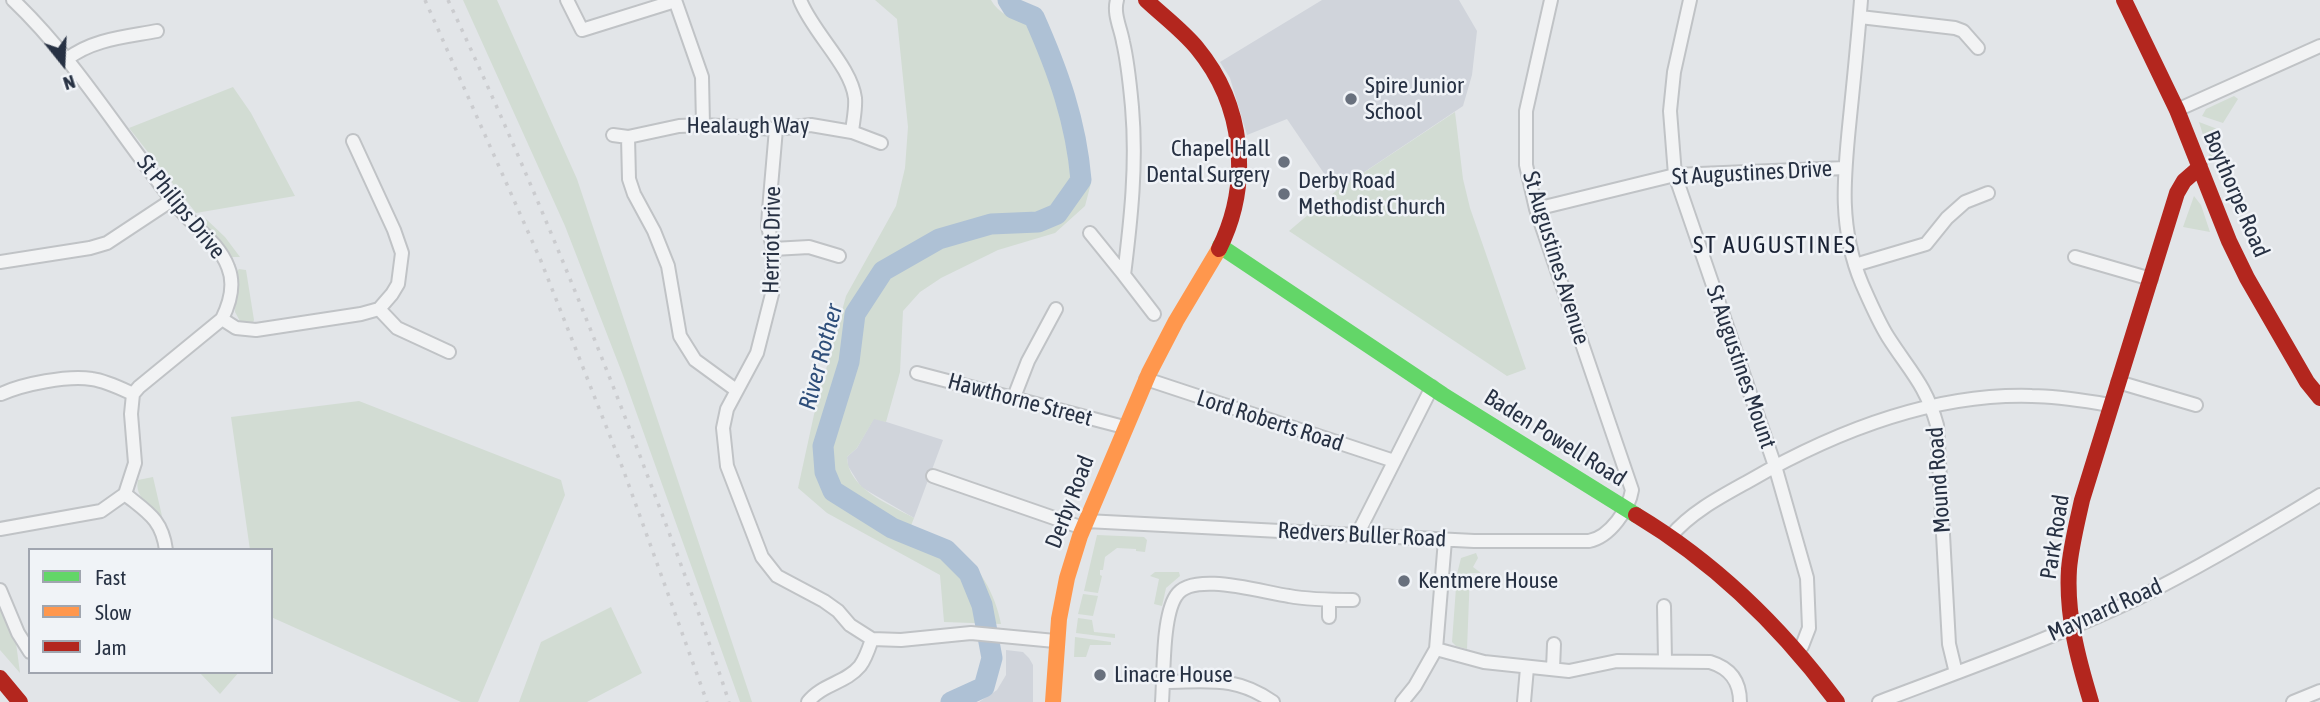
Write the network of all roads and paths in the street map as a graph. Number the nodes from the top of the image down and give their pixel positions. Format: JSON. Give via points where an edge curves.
{"nodes":[{"id":1,"x":13,"y":0,"type":"edge"},
{"id":2,"x":567,"y":0,"type":"edge"},
{"id":3,"x":675,"y":0,"type":"edge"},
{"id":4,"x":800,"y":0,"type":"edge"},
{"id":5,"x":1117,"y":0,"type":"edge"},
{"id":6,"x":1551,"y":0,"type":"edge"},
{"id":7,"x":1689,"y":0,"type":"edge"},
{"id":8,"x":1861,"y":0,"type":"edge"},
{"id":9,"x":2124,"y":0,"type":"edge"},
{"id":10,"x":1148,"y":1,"type":"edge"},
{"id":11,"x":1860,"y":17,"type":"junction"},
{"id":12,"x":150,"y":36,"type":"dead end"},
{"id":13,"x":2320,"y":46,"type":"edge"},
{"id":14,"x":1978,"y":48,"type":"dead end"},
{"id":15,"x":67,"y":59,"type":"junction"},
{"id":16,"x":2177,"y":110,"type":"junction"},
{"id":17,"x":703,"y":125,"type":"junction"},
{"id":18,"x":776,"y":130,"type":"junction"},
{"id":19,"x":852,"y":132,"type":"junction"},
{"id":20,"x":613,"y":135,"type":"dead end"},
{"id":21,"x":628,"y":137,"type":"junction"},
{"id":22,"x":353,"y":141,"type":"dead end"},
{"id":23,"x":881,"y":143,"type":"dead end"},
{"id":24,"x":2200,"y":167,"type":"junction"},
{"id":25,"x":1845,"y":168,"type":"junction"},
{"id":26,"x":1675,"y":175,"type":"junction"},
{"id":27,"x":1988,"y":193,"type":"dead end"},
{"id":28,"x":172,"y":200,"type":"junction"},
{"id":29,"x":1536,"y":209,"type":"junction"},
{"id":30,"x":1090,"y":233,"type":"dead end"},
{"id":31,"x":1220,"y":246,"type":"junction"},
{"id":32,"x":773,"y":249,"type":"junction"},
{"id":33,"x":839,"y":256,"type":"dead end"},
{"id":34,"x":2075,"y":257,"type":"dead end"},
{"id":35,"x":0,"y":262,"type":"edge"},
{"id":36,"x":1855,"y":265,"type":"junction"},
{"id":37,"x":1124,"y":275,"type":"junction"},
{"id":38,"x":2151,"y":279,"type":"junction"},
{"id":39,"x":379,"y":309,"type":"junction"},
{"id":40,"x":1056,"y":309,"type":"dead end"},
{"id":41,"x":1154,"y":314,"type":"dead end"},
{"id":42,"x":222,"y":319,"type":"junction"},
{"id":43,"x":449,"y":352,"type":"dead end"},
{"id":44,"x":917,"y":373,"type":"dead end"},
{"id":45,"x":1146,"y":379,"type":"junction"},
{"id":46,"x":2119,"y":382,"type":"junction"},
{"id":47,"x":1432,"y":387,"type":"junction"},
{"id":48,"x":736,"y":390,"type":"junction"},
{"id":49,"x":1,"y":394,"type":"edge"},
{"id":50,"x":133,"y":394,"type":"junction"},
{"id":51,"x":1014,"y":397,"type":"junction"},
{"id":52,"x":2320,"y":398,"type":"edge"},
{"id":53,"x":2111,"y":405,"type":"junction"},
{"id":54,"x":2196,"y":405,"type":"dead end"},
{"id":55,"x":1932,"y":407,"type":"junction"},
{"id":56,"x":1124,"y":427,"type":"junction"},
{"id":57,"x":1394,"y":461,"type":"junction"},
{"id":58,"x":1775,"y":466,"type":"junction"},
{"id":59,"x":933,"y":476,"type":"dead end"},
{"id":60,"x":125,"y":494,"type":"junction"},
{"id":61,"x":2320,"y":495,"type":"edge"},
{"id":62,"x":1625,"y":509,"type":"junction"},
{"id":63,"x":1085,"y":524,"type":"junction"},
{"id":64,"x":0,"y":529,"type":"edge"},
{"id":65,"x":1357,"y":534,"type":"junction"},
{"id":66,"x":1671,"y":536,"type":"junction"},
{"id":67,"x":1445,"y":540,"type":"junction"},
{"id":68,"x":166,"y":548,"type":"edge"},
{"id":69,"x":0,"y":590,"type":"edge"},
{"id":70,"x":1329,"y":600,"type":"junction"},
{"id":71,"x":1353,"y":600,"type":"dead end"},
{"id":72,"x":1664,"y":606,"type":"dead end"},
{"id":73,"x":1329,"y":617,"type":"dead end"},
{"id":74,"x":2072,"y":626,"type":"junction"},
{"id":75,"x":872,"y":639,"type":"junction"},
{"id":76,"x":1055,"y":641,"type":"junction"},
{"id":77,"x":1554,"y":644,"type":"dead end"},
{"id":78,"x":28,"y":649,"type":"edge"},
{"id":79,"x":1436,"y":649,"type":"junction"},
{"id":80,"x":1797,"y":650,"type":"junction"},
{"id":81,"x":1665,"y":660,"type":"junction"},
{"id":82,"x":1527,"y":667,"type":"junction"},
{"id":83,"x":1553,"y":670,"type":"junction"},
{"id":84,"x":1956,"y":673,"type":"junction"},
{"id":85,"x":0,"y":678,"type":"edge"},
{"id":86,"x":1163,"y":682,"type":"junction"},
{"id":87,"x":2320,"y":691,"type":"edge"},
{"id":88,"x":810,"y":693,"type":"edge"},
{"id":89,"x":1264,"y":699,"type":"edge"},
{"id":90,"x":20,"y":702,"type":"edge"},
{"id":91,"x":1053,"y":702,"type":"edge"},
{"id":92,"x":1162,"y":702,"type":"edge"},
{"id":93,"x":1402,"y":702,"type":"edge"},
{"id":94,"x":1524,"y":702,"type":"edge"},
{"id":95,"x":1740,"y":702,"type":"edge"},
{"id":96,"x":1837,"y":702,"type":"edge"},
{"id":97,"x":1879,"y":702,"type":"edge"},
{"id":98,"x":2091,"y":702,"type":"edge"},
{"id":99,"x":2293,"y":702,"type":"edge"}],
"edges":[{"from":1,"to":15,"type":"street","name":"St Philips Drive"},
{"from":2,"to":3,"type":"street","via":[[583,30]]},
{"from":3,"to":17,"type":"street","via":[[702,77]]},
{"from":4,"to":19,"type":"street","via":[[852,84]]},
{"from":5,"to":37,"type":"street","via":[[1132,107],[1135,169]]},
{"from":6,"to":29,"type":"street","name":"St Augustines Avenue","via":[[1526,111],[1526,165]]},
{"from":7,"to":26,"type":"street","name":"St Augustines Mount","via":[[1670,111]]},
{"from":8,"to":11,"type":"street","name":"Mound Road"},
{"from":9,"to":16,"type":"main road","name":"Boythorpe Road"},
{"from":10,"to":31,"type":"main road","name":"Derby Road","via":[[1197,48],[1229,109],[1240,188]]},
{"from":11,"to":14,"type":"street","via":[[1955,28]]},
{"from":11,"to":25,"type":"street","name":"Mound Road"},
{"from":12,"to":15,"type":"street","via":[[93,43]]},
{"from":13,"to":16,"type":"street"},
{"from":15,"to":28,"type":"street","name":"St Philips Drive"},
{"from":16,"to":24,"type":"main road","name":"Boythorpe Road"},
{"from":17,"to":18,"type":"street","name":"Healaugh Way"},
{"from":17,"to":21,"type":"street","name":"Healaugh Way"},
{"from":18,"to":19,"type":"street","name":"Healaugh Way","via":[[811,125]]},
{"from":18,"to":32,"type":"street","name":"Herriot Drive","via":[[768,226]]},
{"from":19,"to":23,"type":"street","name":"Healaugh Way"},
{"from":20,"to":21,"type":"street","name":"Healaugh Way"},
{"from":21,"to":48,"type":"street","via":[[629,179],[668,266],[680,336],[695,360]]},
{"from":22,"to":39,"type":"street","via":[[358,168],[402,253],[398,284]]},
{"from":24,"to":38,"type":"main road","name":"Park Road","via":[[2177,193]]},
{"from":24,"to":52,"type":"main road","name":"Boythorpe Road","via":[[2250,284]]},
{"from":25,"to":26,"type":"street","name":"St Augustines Drive"},
{"from":25,"to":36,"type":"street","name":"Mound Road","via":[[1844,212]]},
{"from":26,"to":29,"type":"street","name":"St Augustines Drive"},
{"from":26,"to":58,"type":"street","name":"St Augustines Mount"},
{"from":27,"to":36,"type":"street","via":[[1965,202],[1926,244]]},
{"from":28,"to":35,"type":"street","via":[[107,243]]},
{"from":28,"to":42,"type":"street","name":"St Philips Drive","via":[[221,251],[230,270],[229,304]]},
{"from":29,"to":62,"type":"street","name":"St Augustines Avenue","via":[[1629,476],[1632,490]]},
{"from":30,"to":37,"type":"street"},
{"from":31,"to":45,"type":"main road","name":"Derby Road"},
{"from":31,"to":47,"type":"main road","name":"Baden Powell Road"},
{"from":32,"to":33,"type":"street","via":[[797,247],[822,256]]},
{"from":32,"to":48,"type":"street","name":"Herriot Drive","via":[[768,316],[757,353]]},
{"from":34,"to":38,"type":"street"},
{"from":36,"to":55,"type":"street","name":"Mound Road","via":[[1888,337]]},
{"from":37,"to":41,"type":"street"},
{"from":38,"to":46,"type":"main road","name":"Park Road"},
{"from":39,"to":42,"type":"street","via":[[256,330],[236,328]]},
{"from":39,"to":43,"type":"street","via":[[397,328],[439,341]]},
{"from":40,"to":51,"type":"street"},
{"from":42,"to":50,"type":"street"},
{"from":44,"to":51,"type":"street","name":"Hawthorne Street"},
{"from":45,"to":56,"type":"main road","name":"Derby Road"},
{"from":45,"to":57,"type":"street","name":"Lord Roberts Road"},
{"from":46,"to":53,"type":"main road","name":"Park Road"},
{"from":46,"to":54,"type":"street"},
{"from":47,"to":57,"type":"street"},
{"from":47,"to":62,"type":"main road","name":"Baden Powell Road"},
{"from":48,"to":75,"type":"street","name":"Herriot Drive","via":[[727,409],[723,447],[762,557],[777,576],[824,601]]},
{"from":49,"to":50,"type":"street","via":[[78,378],[94,379]]},
{"from":50,"to":60,"type":"street","via":[[135,463]]},
{"from":51,"to":56,"type":"street","name":"Hawthorne Street"},
{"from":53,"to":55,"type":"street","via":[[2030,396]]},
{"from":53,"to":74,"type":"main road","name":"Park Road","via":[[2082,500],[2071,555],[2068,597]]},
{"from":55,"to":58,"type":"street","via":[[1880,420]]},
{"from":55,"to":84,"type":"street","name":"Mound Road","via":[[1949,644]]},
{"from":56,"to":63,"type":"main road","name":"Derby Road"},
{"from":57,"to":65,"type":"street"},
{"from":58,"to":66,"type":"street","via":[[1720,498]]},
{"from":58,"to":80,"type":"street","name":"St Augustines Mount","via":[[1807,578],[1809,628]]},
{"from":59,"to":63,"type":"street","name":"Redvers Buller Road"},
{"from":60,"to":64,"type":"street","via":[[101,511]]},
{"from":60,"to":68,"type":"street","via":[[162,528]]},
{"from":61,"to":74,"type":"street","name":"Maynard Road","via":[[2139,597]]},
{"from":62,"to":66,"type":"main road","name":"Baden Powell Road"},
{"from":62,"to":67,"type":"street","name":"Redvers Buller Road","via":[[1603,536],[1589,541]]},
{"from":63,"to":65,"type":"street","name":"Redvers Buller Road"},
{"from":63,"to":76,"type":"main road","name":"Derby Road","via":[[1064,591]]},
{"from":65,"to":67,"type":"street","name":"Redvers Buller Road"},
{"from":66,"to":80,"type":"main road","name":"Baden Powell Road","via":[[1716,571]]},
{"from":67,"to":79,"type":"street"},
{"from":69,"to":78,"type":"street"},
{"from":70,"to":71,"type":"street"},
{"from":70,"to":73,"type":"street"},
{"from":70,"to":86,"type":"street","via":[[1234,586],[1183,587],[1175,597],[1167,627]]},
{"from":72,"to":81,"type":"street"},
{"from":74,"to":84,"type":"street","name":"Maynard Road"},
{"from":74,"to":98,"type":"main road","name":"Park Road"},
{"from":75,"to":76,"type":"street","via":[[971,633]]},
{"from":75,"to":88,"type":"street","via":[[859,667],[850,675]]},
{"from":76,"to":91,"type":"main road","name":"Derby Road"},
{"from":77,"to":83,"type":"street"},
{"from":79,"to":82,"type":"street"},
{"from":79,"to":93,"type":"street"},
{"from":80,"to":96,"type":"main road","name":"Baden Powell Road"},
{"from":81,"to":83,"type":"street"},
{"from":81,"to":95,"type":"street","via":[[1722,666],[1738,685]]},
{"from":82,"to":83,"type":"street"},
{"from":82,"to":94,"type":"street"},
{"from":84,"to":97,"type":"street","name":"Maynard Road"},
{"from":85,"to":90,"type":"main road"},
{"from":86,"to":89,"type":"street","via":[[1236,683]]},
{"from":86,"to":92,"type":"street"},
{"from":87,"to":99,"type":"street"}]}
